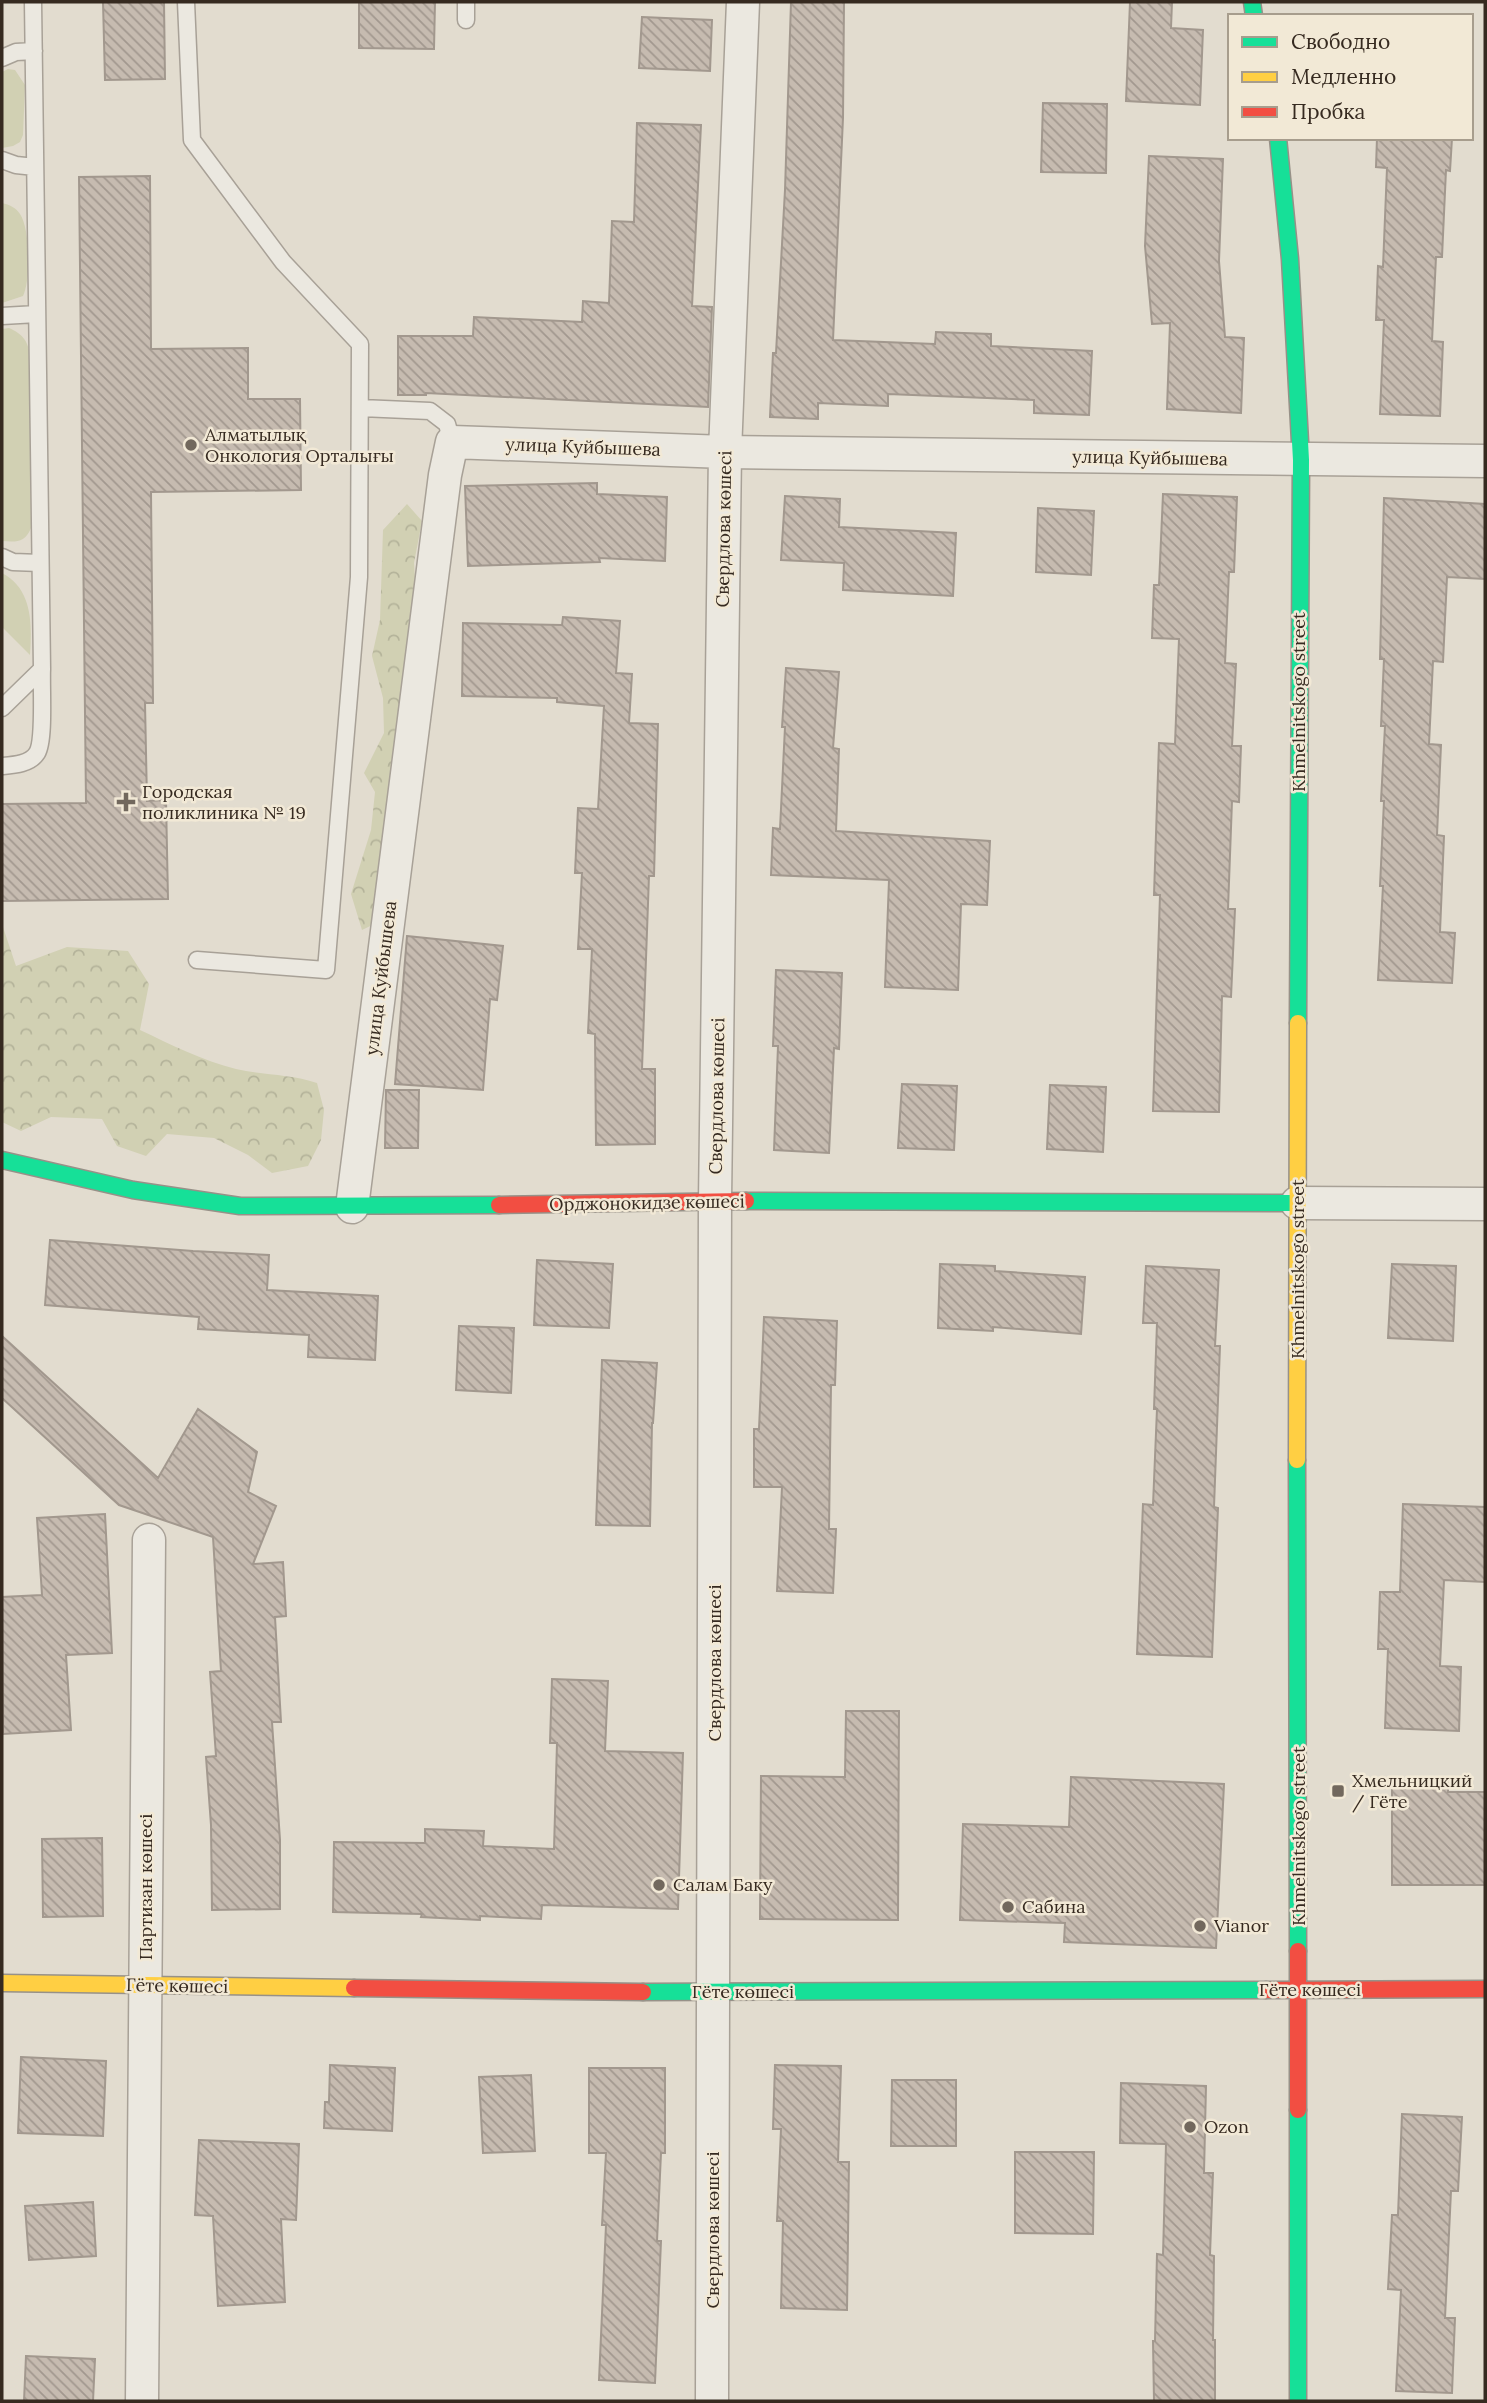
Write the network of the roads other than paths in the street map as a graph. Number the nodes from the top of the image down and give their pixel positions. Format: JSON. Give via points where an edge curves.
{"nodes":[{"id":1,"x":33,"y":2,"type":"edge"},
{"id":2,"x":186,"y":2,"type":"edge"},
{"id":3,"x":466,"y":2,"type":"edge"},
{"id":4,"x":743,"y":2,"type":"edge"},
{"id":5,"x":466,"y":20,"type":"dead end"},
{"id":6,"x":34,"y":51,"type":"junction"},
{"id":7,"x":2,"y":58,"type":"edge"},
{"id":8,"x":1278,"y":140,"type":"edge"},
{"id":9,"x":2,"y":160,"type":"edge"},
{"id":10,"x":36,"y":167,"type":"junction"},
{"id":11,"x":37,"y":314,"type":"junction"},
{"id":12,"x":2,"y":316,"type":"edge"},
{"id":13,"x":361,"y":408,"type":"junction"},
{"id":14,"x":452,"y":442,"type":"junction"},
{"id":15,"x":725,"y":452,"type":"junction"},
{"id":16,"x":1301,"y":460,"type":"junction"},
{"id":17,"x":1485,"y":461,"type":"edge"},
{"id":18,"x":2,"y":557,"type":"edge"},
{"id":19,"x":40,"y":563,"type":"junction"},
{"id":20,"x":42,"y":669,"type":"junction"},
{"id":21,"x":2,"y":708,"type":"edge"},
{"id":22,"x":2,"y":766,"type":"edge"},
{"id":23,"x":197,"y":960,"type":"dead end"},
{"id":24,"x":2,"y":1160,"type":"edge"},
{"id":25,"x":715,"y":1201,"type":"junction"},
{"id":26,"x":1297,"y":1203,"type":"junction"},
{"id":27,"x":1485,"y":1204,"type":"edge"},
{"id":28,"x":352,"y":1207,"type":"junction"},
{"id":29,"x":149,"y":1540,"type":"dead end"},
{"id":30,"x":2,"y":1983,"type":"edge"},
{"id":31,"x":145,"y":1986,"type":"junction"},
{"id":32,"x":1485,"y":1989,"type":"edge"},
{"id":33,"x":1299,"y":1990,"type":"junction"},
{"id":34,"x":714,"y":1993,"type":"junction"},
{"id":35,"x":142,"y":2401,"type":"edge"},
{"id":36,"x":712,"y":2401,"type":"edge"},
{"id":37,"x":1298,"y":2401,"type":"edge"}],
"edges":[{"from":1,"to":6,"type":"lane"},
{"from":2,"to":13,"type":"lane","via":[[192,140],[283,261],[360,344]]},
{"from":3,"to":5,"type":"lane"},
{"from":4,"to":15,"type":"street","name":"Свердлова көшесі"},
{"from":6,"to":7,"type":"lane"},
{"from":6,"to":10,"type":"lane"},
{"from":8,"to":16,"type":"main road","name":"Khmelnitskogo street"},
{"from":9,"to":10,"type":"lane"},
{"from":10,"to":11,"type":"lane"},
{"from":11,"to":12,"type":"lane"},
{"from":11,"to":19,"type":"lane"},
{"from":13,"to":14,"type":"lane","via":[[430,411],[447,424]]},
{"from":13,"to":23,"type":"lane","via":[[359,577],[326,970]]},
{"from":14,"to":15,"type":"street","name":"улица Куйбышева"},
{"from":14,"to":28,"type":"street","name":"улица Куйбышева"},
{"from":15,"to":16,"type":"street","name":"улица Куйбышева"},
{"from":15,"to":25,"type":"street","name":"Свердлова көшесі"},
{"from":16,"to":17,"type":"street","name":"улица Куйбышева"},
{"from":16,"to":26,"type":"main road","name":"Khmelnitskogo street"},
{"from":18,"to":19,"type":"lane"},
{"from":19,"to":20,"type":"lane"},
{"from":20,"to":21,"type":"lane"},
{"from":20,"to":22,"type":"lane","via":[[37,754],[26,762]]},
{"from":24,"to":28,"type":"main road","name":"Орджонокидзе көшесі","via":[[133,1190],[240,1206]]},
{"from":25,"to":26,"type":"main road","name":"Орджонокидзе көшесі"},
{"from":25,"to":28,"type":"main road","name":"Орджонокидзе көшесі"},
{"from":25,"to":34,"type":"street","name":"Свердлова көшесі"},
{"from":26,"to":27,"type":"street"},
{"from":26,"to":33,"type":"main road","name":"Khmelnitskogo street"},
{"from":29,"to":31,"type":"street","name":"Партизан көшесі"},
{"from":30,"to":31,"type":"main road","name":"Гёте көшесі"},
{"from":31,"to":34,"type":"main road","name":"Гёте көшесі"},
{"from":31,"to":35,"type":"street","name":"Партизан көшесі"},
{"from":32,"to":33,"type":"main road","name":"Гёте көшесі"},
{"from":33,"to":34,"type":"main road","name":"Гёте көшесі"},
{"from":33,"to":37,"type":"main road","name":"Khmelnitskogo street"},
{"from":34,"to":36,"type":"street","name":"Свердлова көшесі"}]}
